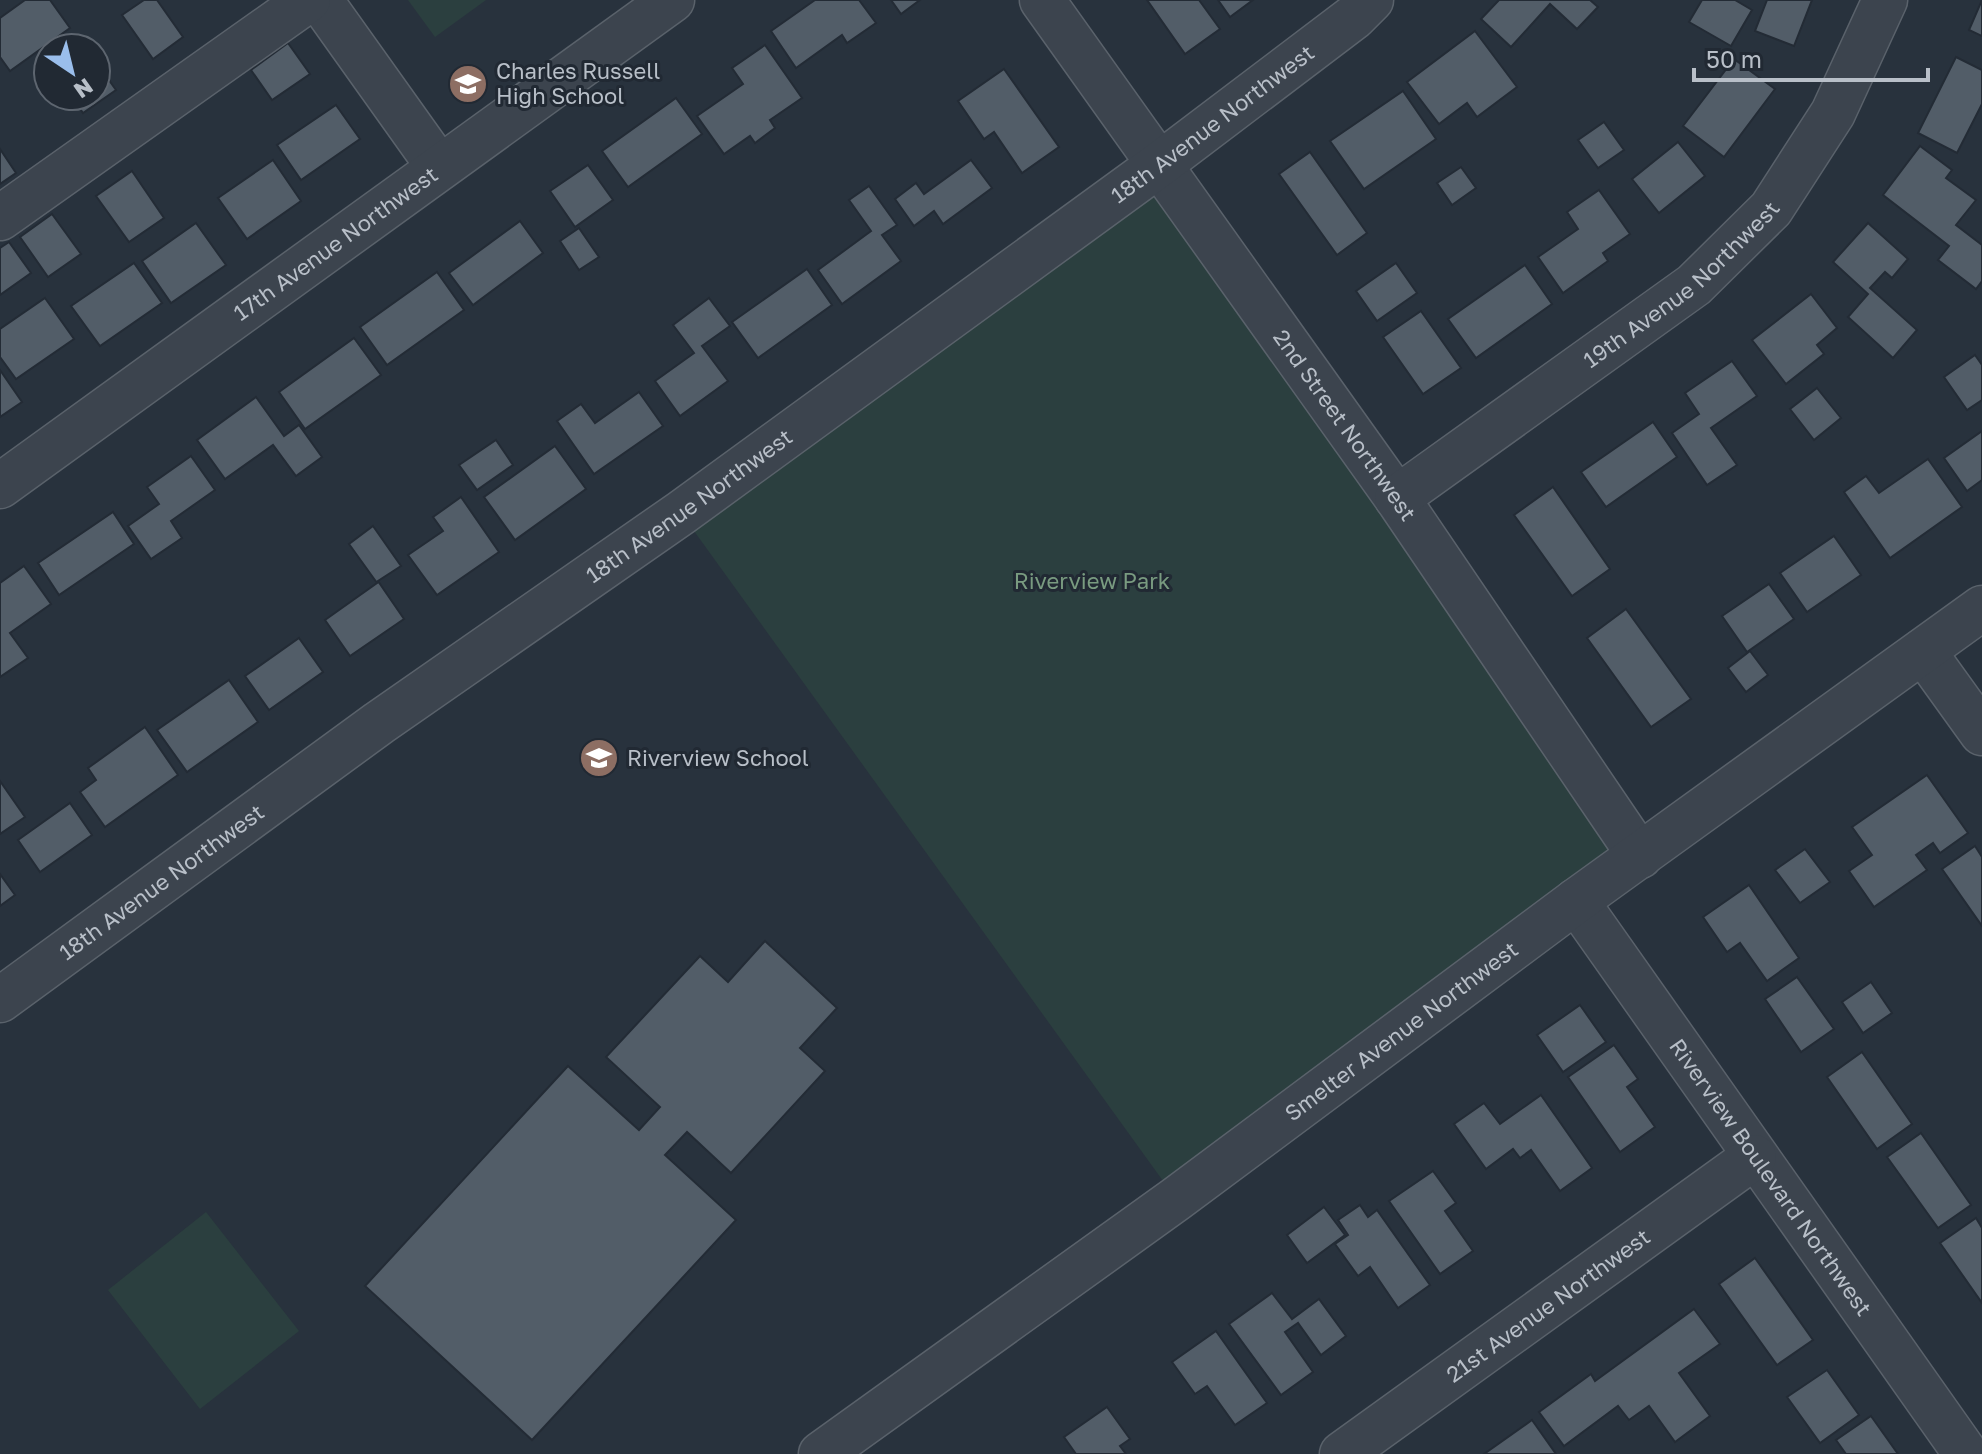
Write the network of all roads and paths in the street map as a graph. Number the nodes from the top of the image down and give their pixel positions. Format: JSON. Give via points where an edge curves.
{"nodes":[{"id":1,"x":308,"y":0,"type":"edge"},
{"id":2,"x":320,"y":0,"type":"edge"},
{"id":3,"x":672,"y":0,"type":"edge"},
{"id":4,"x":1042,"y":0,"type":"edge"},
{"id":5,"x":1371,"y":0,"type":"edge"},
{"id":6,"x":1885,"y":0,"type":"edge"},
{"id":7,"x":1160,"y":164,"type":"junction"},
{"id":8,"x":439,"y":167,"type":"junction"},
{"id":9,"x":0,"y":218,"type":"edge"},
{"id":10,"x":0,"y":486,"type":"edge"},
{"id":11,"x":1397,"y":498,"type":"junction"},
{"id":12,"x":1982,"y":608,"type":"edge"},
{"id":13,"x":1923,"y":651,"type":"junction"},
{"id":14,"x":1982,"y":733,"type":"edge"},
{"id":15,"x":1640,"y":856,"type":"junction"},
{"id":16,"x":1576,"y":901,"type":"junction"},
{"id":17,"x":0,"y":1000,"type":"edge"},
{"id":18,"x":1754,"y":1157,"type":"junction"},
{"id":19,"x":821,"y":1454,"type":"edge"},
{"id":20,"x":1342,"y":1454,"type":"edge"},
{"id":21,"x":1966,"y":1454,"type":"edge"}],
"edges":[{"from":1,"to":9,"type":"street"},
{"from":2,"to":8,"type":"street"},
{"from":3,"to":8,"type":"street","name":"17th Avenue Northwest"},
{"from":4,"to":7,"type":"street","name":"2nd Street Northwest"},
{"from":5,"to":7,"type":"street","name":"18th Avenue Northwest"},
{"from":6,"to":11,"type":"street","name":"19th Avenue Northwest","via":[[1833,113],[1771,209],[1694,285]]},
{"from":7,"to":11,"type":"street","name":"2nd Street Northwest"},
{"from":7,"to":17,"type":"street","name":"18th Avenue Northwest"},
{"from":8,"to":10,"type":"street","name":"17th Avenue Northwest"},
{"from":11,"to":15,"type":"street","name":"2nd Street Northwest"},
{"from":12,"to":13,"type":"street","name":"Smelter Avenue Northwest"},
{"from":13,"to":14,"type":"street"},
{"from":13,"to":15,"type":"street","name":"Smelter Avenue Northwest"},
{"from":15,"to":16,"type":"street","name":"Smelter Avenue Northwest"},
{"from":16,"to":18,"type":"street","name":"Riverview Boulevard Northwest"},
{"from":16,"to":19,"type":"street","name":"Smelter Avenue Northwest","via":[[1176,1199]]},
{"from":18,"to":20,"type":"street","name":"21st Avenue Northwest"},
{"from":18,"to":21,"type":"street","name":"Riverview Boulevard Northwest"}]}
